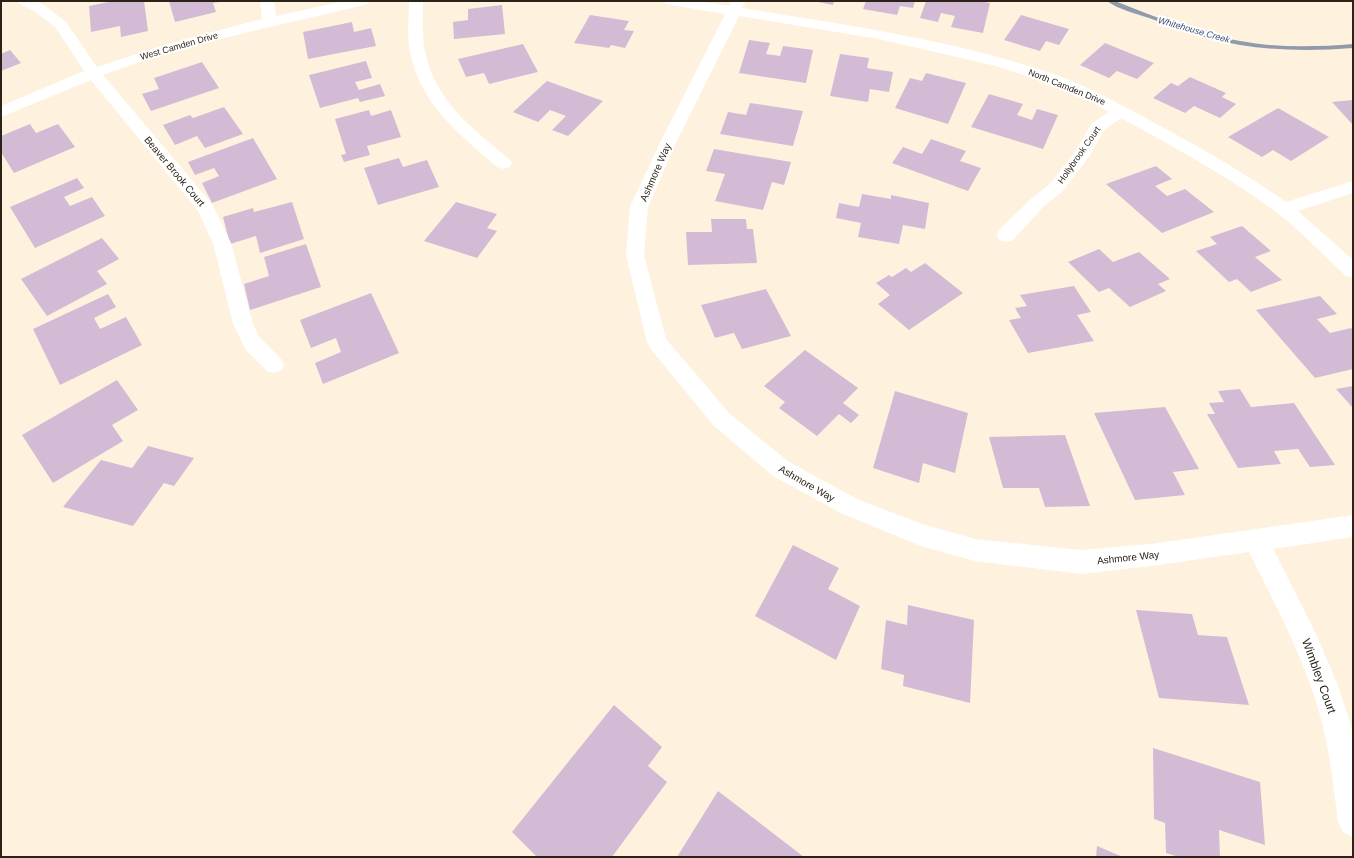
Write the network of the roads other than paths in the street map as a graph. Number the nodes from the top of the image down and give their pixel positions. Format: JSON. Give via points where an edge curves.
{"nodes":[{"id":1,"x":24,"y":1,"type":"edge"},
{"id":2,"x":267,"y":1,"type":"edge"},
{"id":3,"x":363,"y":1,"type":"edge"},
{"id":4,"x":416,"y":1,"type":"edge"},
{"id":5,"x":671,"y":1,"type":"edge"},
{"id":6,"x":737,"y":6,"type":"edge"},
{"id":7,"x":270,"y":22,"type":"junction"},
{"id":8,"x":93,"y":73,"type":"junction"},
{"id":9,"x":1120,"y":110,"type":"junction"},
{"id":10,"x":1,"y":112,"type":"edge"},
{"id":11,"x":503,"y":164,"type":"dead end"},
{"id":12,"x":1353,"y":187,"type":"edge"},
{"id":13,"x":1284,"y":209,"type":"junction"},
{"id":14,"x":1006,"y":235,"type":"dead end"},
{"id":15,"x":1353,"y":271,"type":"edge"},
{"id":16,"x":274,"y":365,"type":"dead end"},
{"id":17,"x":1353,"y":526,"type":"edge"},
{"id":18,"x":1255,"y":539,"type":"junction"},
{"id":19,"x":1353,"y":822,"type":"edge"}],
"edges":[{"from":1,"to":8,"type":"street","name":"Beaver Brook Court","via":[[51,16],[61,25]]},
{"from":2,"to":7,"type":"street"},
{"from":3,"to":7,"type":"street","name":"West Camden Drive"},
{"from":4,"to":11,"type":"street","via":[[417,46],[429,90],[444,112]]},
{"from":5,"to":6,"type":"street"},
{"from":6,"to":9,"type":"street","name":"North Camden Drive","via":[[1000,62],[1051,79]]},
{"from":6,"to":18,"type":"street","name":"Ashmore Way","via":[[667,145],[639,207],[636,255],[657,342],[722,420],[781,469],[851,508],[921,535],[975,550],[1081,562],[1151,555]]},
{"from":7,"to":8,"type":"street","name":"West Camden Drive","via":[[174,46]]},
{"from":8,"to":10,"type":"street","name":"West Camden Drive"},
{"from":8,"to":16,"type":"street","name":"Beaver Brook Court","via":[[206,208],[222,243],[243,324],[253,344]]},
{"from":9,"to":13,"type":"street","name":"North Camden Drive","via":[[1235,176]]},
{"from":9,"to":14,"type":"street","name":"Hollybrook Court","via":[[1098,127],[1083,153],[1056,188],[1038,202]]},
{"from":12,"to":13,"type":"street"},
{"from":13,"to":15,"type":"street","name":"North Camden Drive"},
{"from":17,"to":18,"type":"street","name":"Ashmore Way"},
{"from":18,"to":19,"type":"street","name":"Wimbley Court","via":[[1303,630],[1331,706],[1342,750]]}]}
